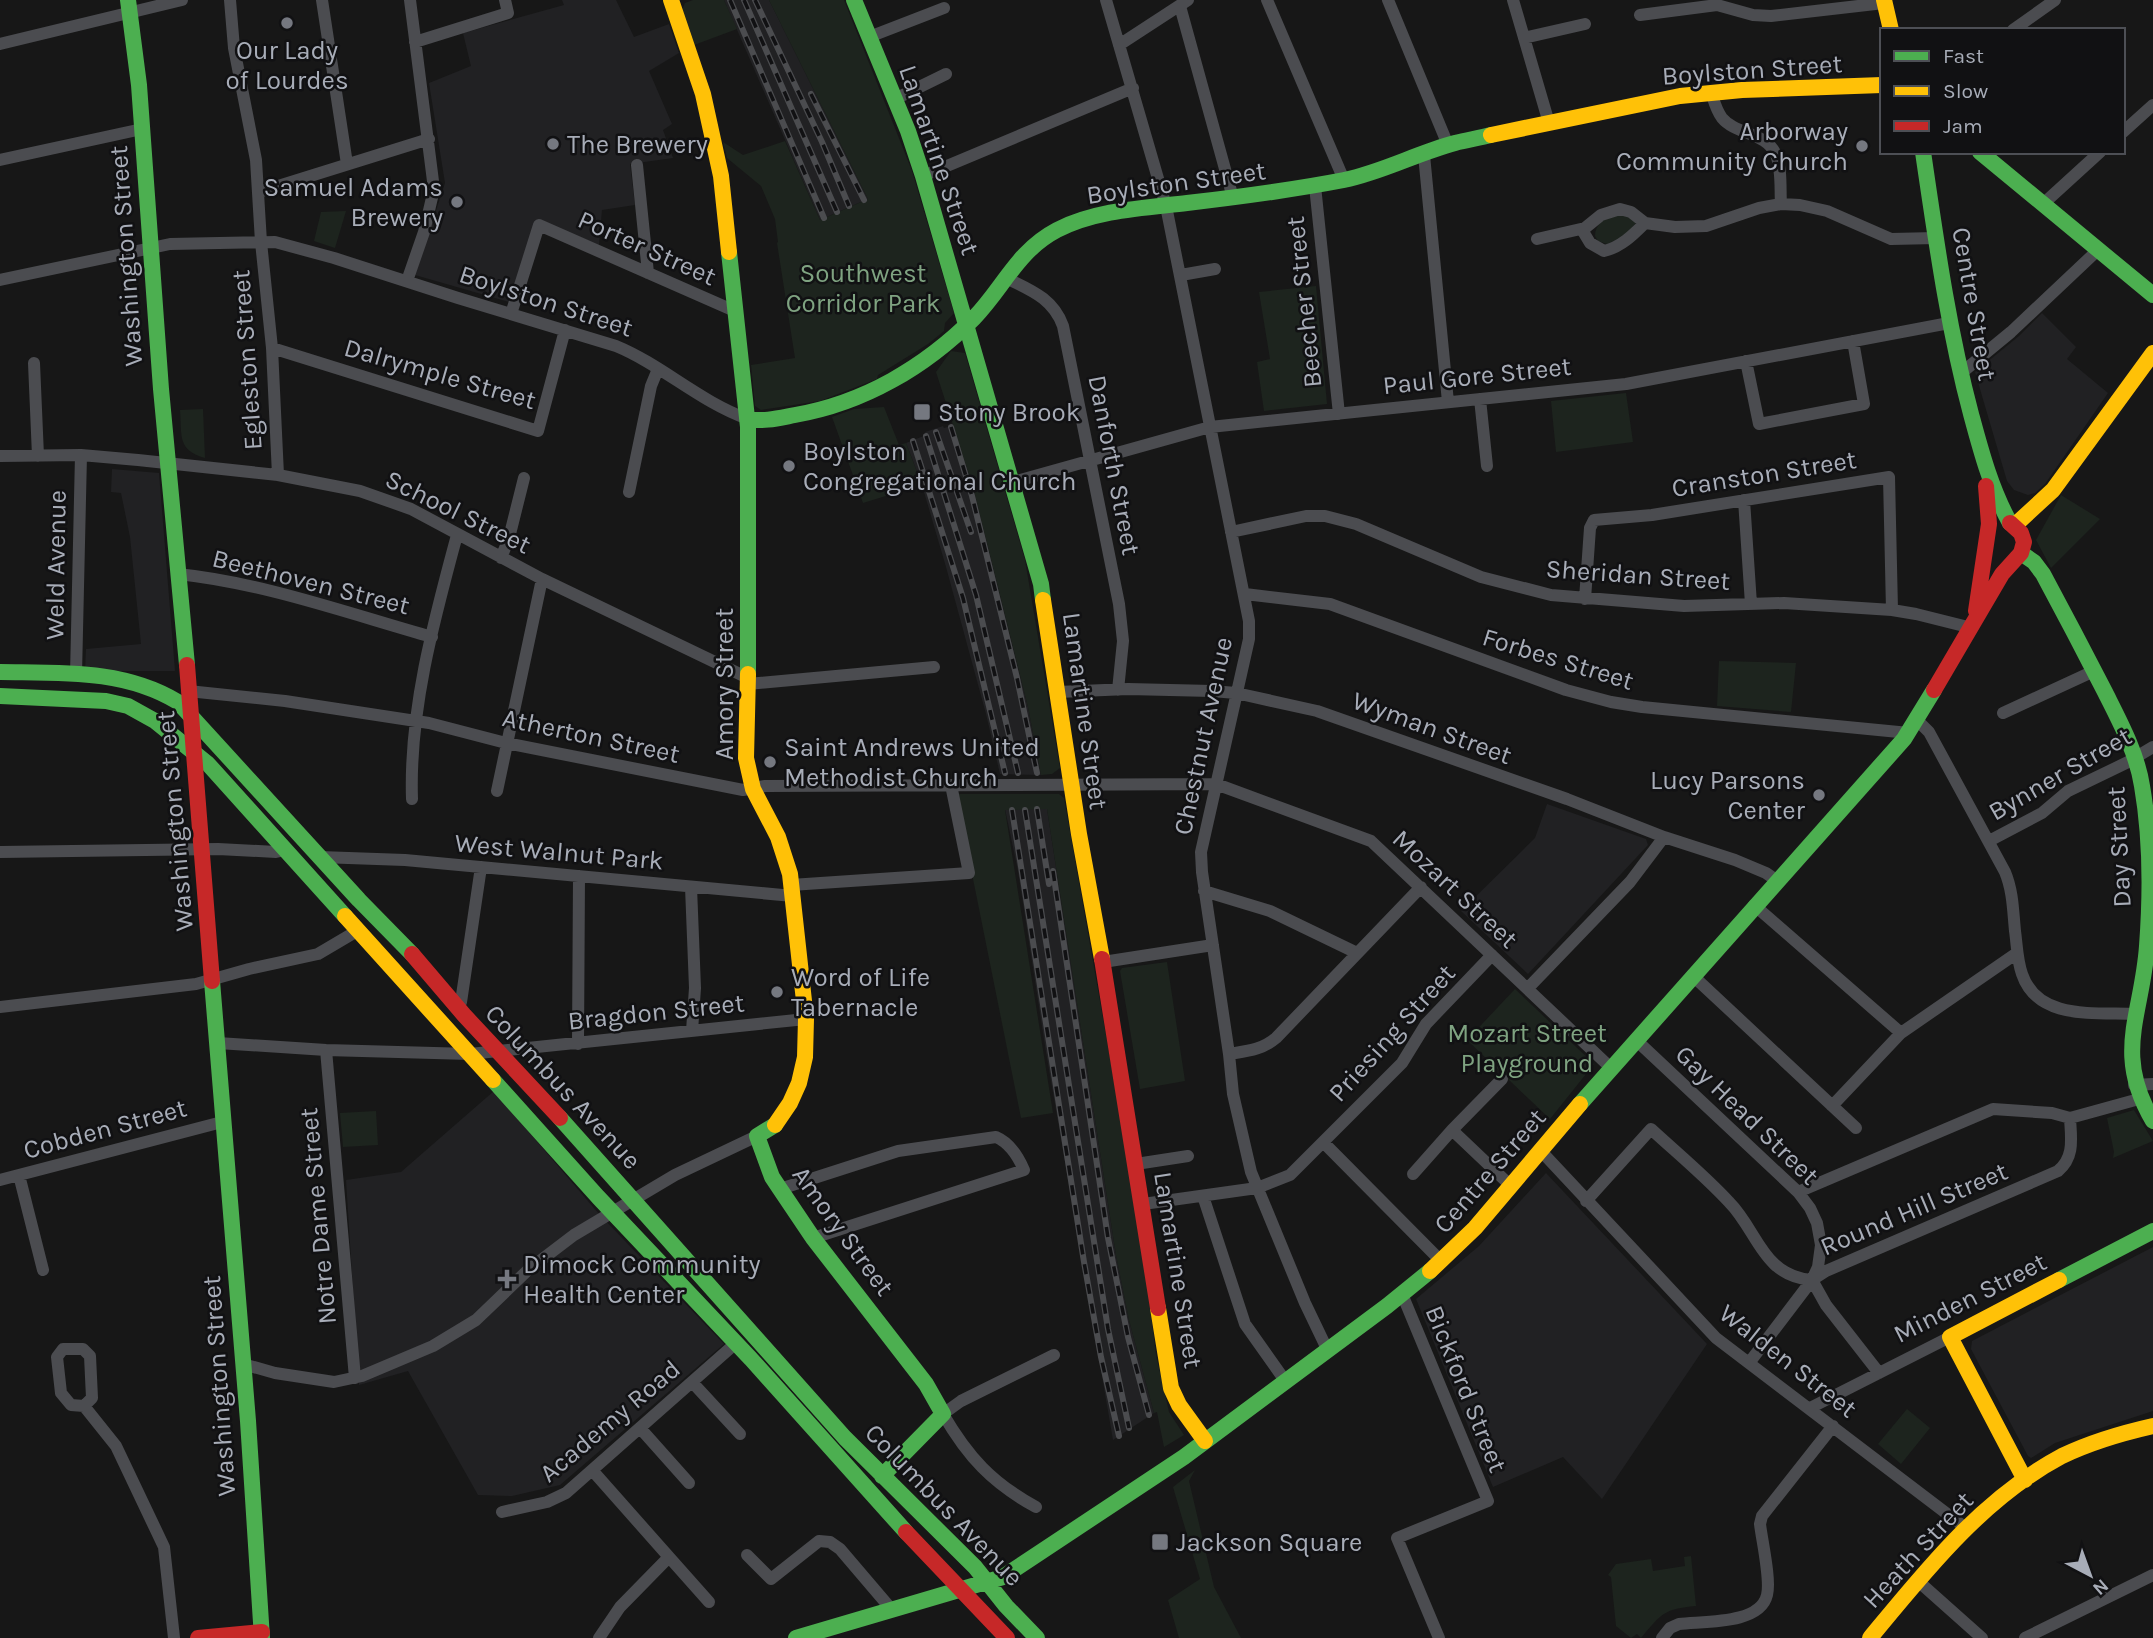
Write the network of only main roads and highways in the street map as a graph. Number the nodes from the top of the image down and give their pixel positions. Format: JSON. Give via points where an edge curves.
{"nodes":[{"id":1,"x":671,"y":0,"type":"edge"},
{"id":2,"x":854,"y":0,"type":"edge"},
{"id":3,"x":1884,"y":1,"type":"edge"},
{"id":4,"x":129,"y":6,"type":"edge"},
{"id":5,"x":1891,"y":28,"type":"edge"},
{"id":6,"x":1880,"y":85,"type":"edge"},
{"id":7,"x":1923,"y":154,"type":"edge"},
{"id":8,"x":1982,"y":154,"type":"edge"},
{"id":9,"x":2153,"y":295,"type":"edge"},
{"id":10,"x":967,"y":325,"type":"junction"},
{"id":11,"x":2153,"y":353,"type":"edge"},
{"id":12,"x":748,"y":419,"type":"junction"},
{"id":13,"x":1984,"y":464,"type":"junction"},
{"id":14,"x":2053,"y":491,"type":"junction"},
{"id":15,"x":2012,"y":525,"type":"junction"},
{"id":16,"x":1986,"y":540,"type":"junction"},
{"id":17,"x":2020,"y":551,"type":"junction"},
{"id":18,"x":1972,"y":628,"type":"junction"},
{"id":19,"x":0,"y":672,"type":"edge"},
{"id":20,"x":0,"y":696,"type":"edge"},
{"id":21,"x":191,"y":716,"type":"junction"},
{"id":22,"x":195,"y":753,"type":"junction"},
{"id":23,"x":2150,"y":853,"type":"edge"},
{"id":24,"x":2150,"y":942,"type":"edge"},
{"id":25,"x":2143,"y":1005,"type":"edge"},
{"id":26,"x":2153,"y":1121,"type":"edge"},
{"id":27,"x":2153,"y":1231,"type":"edge"},
{"id":28,"x":2153,"y":1426,"type":"edge"},
{"id":29,"x":1205,"y":1441,"type":"junction"},
{"id":30,"x":882,"y":1476,"type":"junction"},
{"id":31,"x":2025,"y":1480,"type":"junction"},
{"id":32,"x":988,"y":1583,"type":"junction"},
{"id":33,"x":960,"y":1590,"type":"junction"},
{"id":34,"x":262,"y":1635,"type":"edge"},
{"id":35,"x":198,"y":1638,"type":"edge"},
{"id":36,"x":796,"y":1638,"type":"edge"},
{"id":37,"x":1006,"y":1638,"type":"edge"},
{"id":38,"x":1037,"y":1638,"type":"edge"},
{"id":39,"x":1870,"y":1638,"type":"edge"}],
"edges":[{"from":1,"to":12,"type":"main road","name":"Amory Street","via":[[716,144]]},
{"from":2,"to":10,"type":"main road","name":"Lamartine Street","via":[[923,176]]},
{"from":3,"to":5,"type":"main road"},
{"from":4,"to":21,"type":"main road","name":"Washington Street"},
{"from":6,"to":10,"type":"main road","name":"Boylston Street","via":[[1711,92],[1668,99],[1448,145],[1367,175],[1315,186],[1100,215],[1051,232],[1031,246]]},
{"from":7,"to":13,"type":"main road","name":"Centre Street","via":[[1949,323]]},
{"from":8,"to":9,"type":"main road"},
{"from":10,"to":12,"type":"main road","name":"Boylston Street","via":[[916,367],[873,391],[815,412]]},
{"from":10,"to":29,"type":"main road","name":"Lamartine Street","via":[[1041,584],[1172,1393]]},
{"from":11,"to":14,"type":"main road"},
{"from":12,"to":30,"type":"main road","name":"Amory Street","via":[[745,743],[753,789],[778,837],[792,890],[806,1018],[799,1083],[774,1126],[757,1136],[780,1189],[914,1368],[943,1414]]},
{"from":13,"to":15,"type":"main road","name":"Centre Street"},
{"from":13,"to":16,"type":"main road","name":"Centre Street","via":[[1989,519]]},
{"from":14,"to":15,"type":"main road"},
{"from":14,"to":17,"type":"main road"},
{"from":15,"to":16,"type":"main road","via":[[1998,524]]},
{"from":15,"to":17,"type":"main road","name":"Centre Street","via":[[2021,533]]},
{"from":16,"to":17,"type":"main road","via":[[1995,560],[2004,562]]},
{"from":16,"to":18,"type":"main road","name":"Centre Street"},
{"from":17,"to":18,"type":"main road","name":"Centre Street"},
{"from":17,"to":23,"type":"main road","name":"Day Street","via":[[2040,569],[2134,757]]},
{"from":18,"to":29,"type":"main road","name":"Centre Street","via":[[1913,727],[1464,1241],[1402,1294]]},
{"from":19,"to":21,"type":"main road","name":"Columbus Avenue","via":[[124,681],[171,696]]},
{"from":20,"to":22,"type":"main road","name":"Columbus Avenue","via":[[118,703],[148,716]]},
{"from":21,"to":22,"type":"main road","name":"Washington Street"},
{"from":21,"to":30,"type":"main road","name":"Columbus Avenue","via":[[381,919],[475,1029],[501,1052]]},
{"from":22,"to":33,"type":"main road","name":"Columbus Avenue"},
{"from":22,"to":34,"type":"main road","name":"Washington Street"},
{"from":23,"to":24,"type":"main road","name":"Day Street"},
{"from":24,"to":25,"type":"main road","name":"Day Street"},
{"from":25,"to":26,"type":"main road","name":"Day Street","via":[[2130,1056],[2136,1092]]},
{"from":27,"to":31,"type":"main road","name":"Minden Street","via":[[1950,1336]]},
{"from":28,"to":31,"type":"main road","name":"Heath Street","via":[[2075,1451]]},
{"from":29,"to":32,"type":"main road","name":"Centre Street","via":[[1094,1518]]},
{"from":30,"to":32,"type":"main road","name":"Columbus Avenue"},
{"from":31,"to":39,"type":"main road","name":"Heath Street","via":[[1942,1552]]},
{"from":32,"to":33,"type":"main road","name":"Centre Street"},
{"from":32,"to":38,"type":"main road","name":"Columbus Avenue"},
{"from":33,"to":36,"type":"main road","name":"Centre Street"},
{"from":33,"to":37,"type":"main road","name":"Columbus Avenue"},
{"from":34,"to":35,"type":"main road"}]}
